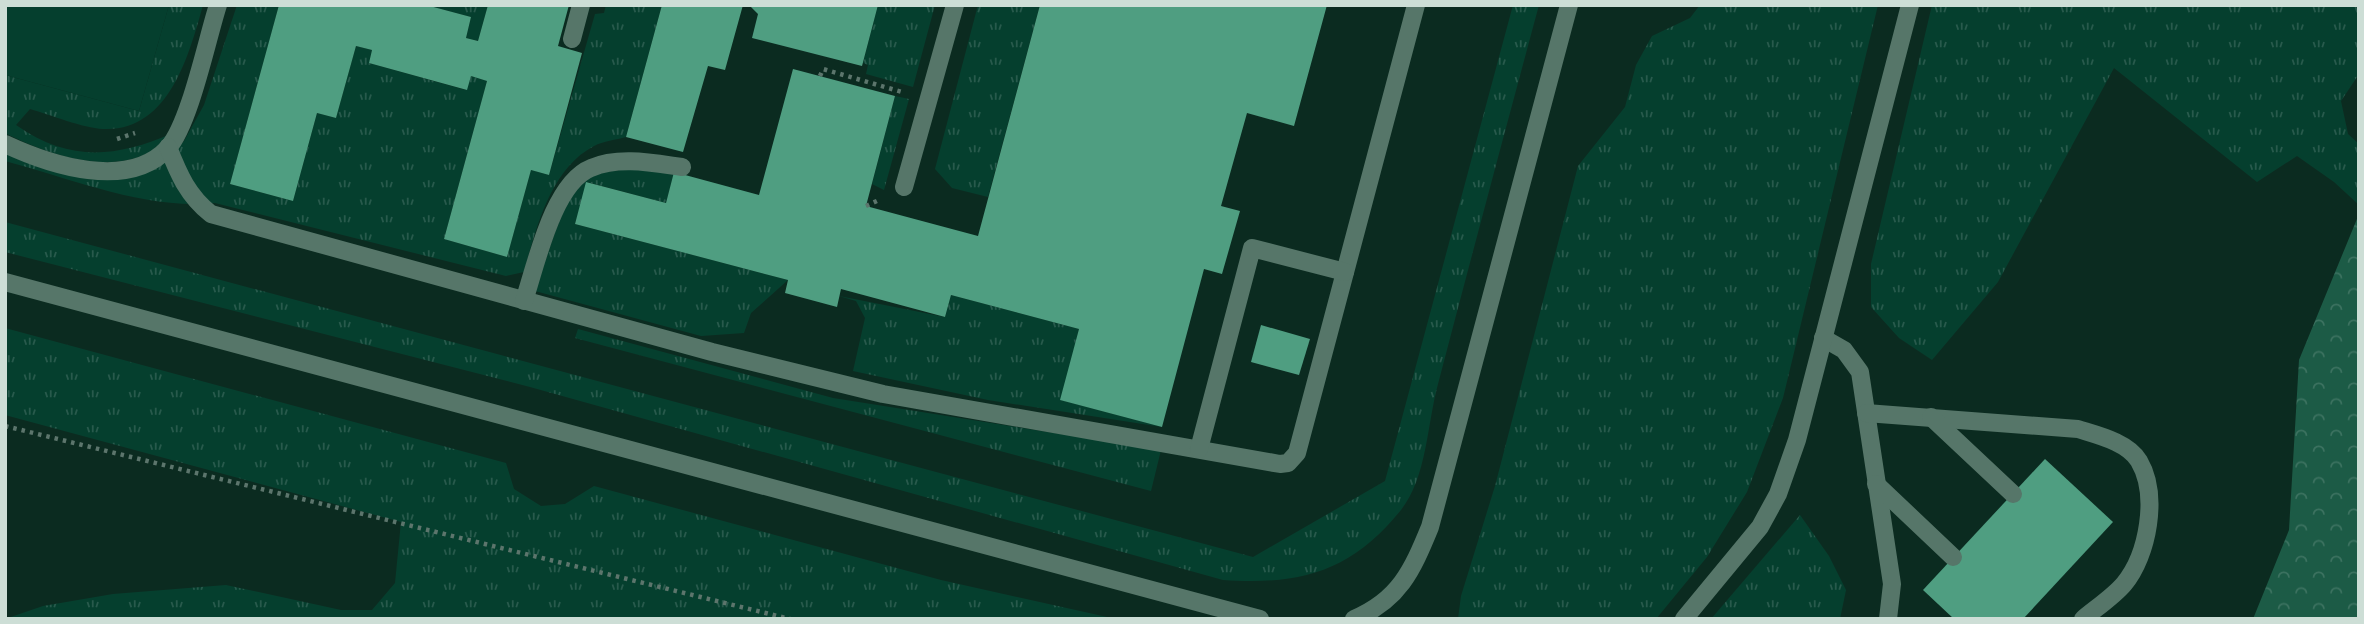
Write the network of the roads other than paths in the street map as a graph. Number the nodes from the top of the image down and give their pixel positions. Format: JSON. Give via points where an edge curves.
{"nodes":[{"id":1,"x":218,"y":5,"type":"edge"},
{"id":2,"x":581,"y":5,"type":"edge"},
{"id":3,"x":955,"y":5,"type":"edge"},
{"id":4,"x":1416,"y":5,"type":"edge"},
{"id":5,"x":1569,"y":5,"type":"edge"},
{"id":6,"x":1910,"y":5,"type":"edge"},
{"id":7,"x":572,"y":39,"type":"dead end"},
{"id":8,"x":5,"y":144,"type":"edge"},
{"id":9,"x":169,"y":147,"type":"junction"},
{"id":10,"x":682,"y":167,"type":"dead end"},
{"id":11,"x":904,"y":187,"type":"dead end"},
{"id":12,"x":1345,"y":272,"type":"junction"},
{"id":13,"x":5,"y":282,"type":"edge"},
{"id":14,"x":524,"y":301,"type":"junction"},
{"id":15,"x":1823,"y":338,"type":"junction"},
{"id":16,"x":1866,"y":413,"type":"junction"},
{"id":17,"x":1931,"y":417,"type":"junction"},
{"id":18,"x":1199,"y":449,"type":"junction"},
{"id":19,"x":1876,"y":484,"type":"junction"},
{"id":20,"x":2013,"y":494,"type":"dead end"},
{"id":21,"x":1953,"y":557,"type":"dead end"},
{"id":22,"x":1378,"y":615,"type":"edge"},
{"id":23,"x":1260,"y":619,"type":"edge"},
{"id":24,"x":1354,"y":619,"type":"edge"},
{"id":25,"x":1684,"y":619,"type":"edge"},
{"id":26,"x":1888,"y":619,"type":"edge"},
{"id":27,"x":2082,"y":619,"type":"edge"}],
"edges":[{"from":1,"to":9,"type":"lane","via":[[181,126]]},
{"from":2,"to":7,"type":"lane"},
{"from":3,"to":11,"type":"lane"},
{"from":4,"to":12,"type":"lane"},
{"from":5,"to":22,"type":"lane","via":[[1430,527],[1408,576]]},
{"from":6,"to":15,"type":"lane"},
{"from":8,"to":9,"type":"lane","via":[[66,166],[103,171],[153,159]]},
{"from":9,"to":14,"type":"lane","via":[[183,184],[211,214]]},
{"from":10,"to":14,"type":"lane","via":[[610,163],[580,174],[554,213]]},
{"from":12,"to":18,"type":"lane","via":[[1293,458],[1280,464]]},
{"from":12,"to":18,"type":"lane","via":[[1252,248]]},
{"from":13,"to":23,"type":"lane"},
{"from":14,"to":18,"type":"lane","via":[[883,394]]},
{"from":15,"to":16,"type":"lane","via":[[1844,350],[1860,372]]},
{"from":15,"to":25,"type":"lane","via":[[1778,494],[1753,537]]},
{"from":16,"to":17,"type":"lane"},
{"from":16,"to":19,"type":"lane"},
{"from":17,"to":20,"type":"lane"},
{"from":17,"to":27,"type":"lane","via":[[2078,429],[2103,437],[2138,460],[2147,485],[2147,528],[2139,559],[2124,585]]},
{"from":19,"to":21,"type":"lane"},
{"from":19,"to":26,"type":"lane","via":[[1892,584]]},
{"from":22,"to":24,"type":"lane"}]}
